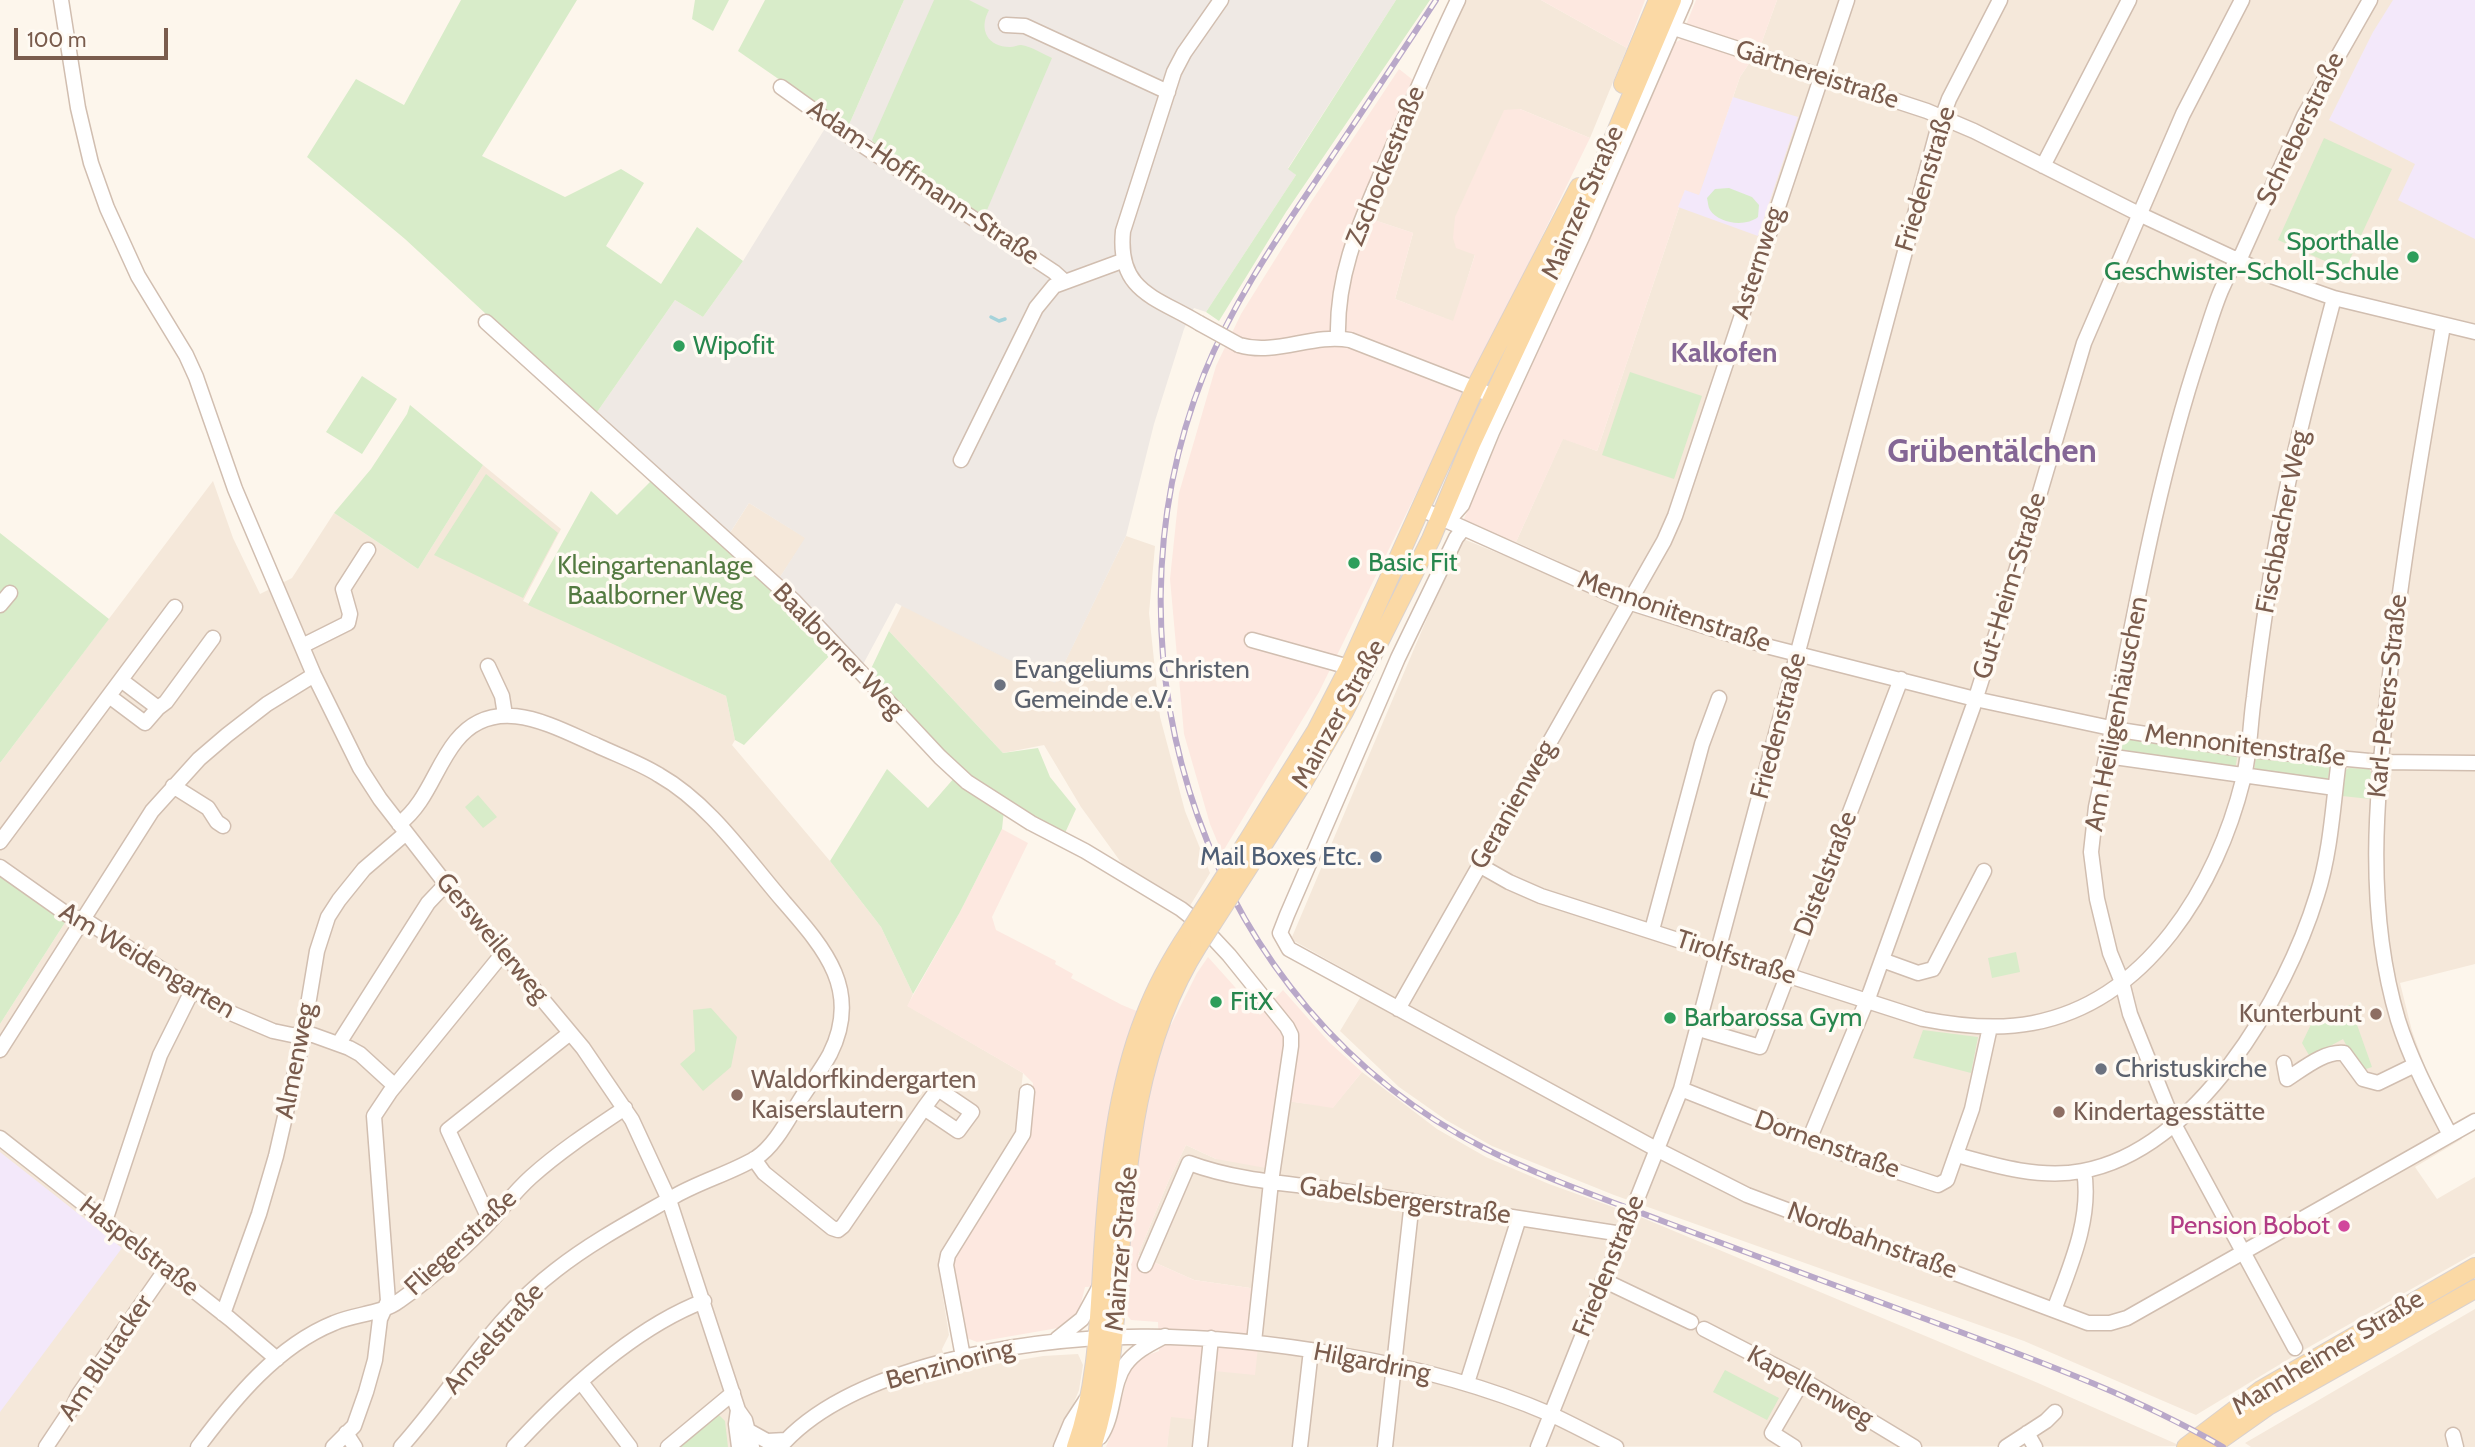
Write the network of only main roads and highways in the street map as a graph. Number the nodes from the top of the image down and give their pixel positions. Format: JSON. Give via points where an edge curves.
{"nodes":[{"id":1,"x":1658,"y":0,"type":"edge"},
{"id":2,"x":1672,"y":0,"type":"edge"},
{"id":3,"x":1252,"y":848,"type":"junction"},
{"id":4,"x":1202,"y":939,"type":"junction"},
{"id":5,"x":2475,"y":1267,"type":"edge"},
{"id":6,"x":2475,"y":1289,"type":"edge"},
{"id":7,"x":1105,"y":1337,"type":"junction"},
{"id":8,"x":2323,"y":1353,"type":"junction"},
{"id":9,"x":2332,"y":1370,"type":"junction"},
{"id":10,"x":1076,"y":1447,"type":"edge"},
{"id":11,"x":1093,"y":1447,"type":"edge"},
{"id":12,"x":2186,"y":1447,"type":"edge"},
{"id":13,"x":2210,"y":1447,"type":"edge"}],
"edges":[{"from":1,"to":3,"type":"main road","name":"Mainzer Straße","via":[[1559,229],[1475,388],[1349,667]]},
{"from":2,"to":3,"type":"main road","name":"Mainzer Straße","via":[[1668,26],[1471,444],[1444,520],[1304,781]]},
{"from":3,"to":4,"type":"main road","name":"Mainzer Straße","bridge":true},
{"from":4,"to":7,"type":"main road","name":"Mainzer Straße","via":[[1160,1021],[1144,1074]]},
{"from":4,"to":7,"type":"main road","name":"Mainzer Straße","via":[[1159,985],[1130,1064],[1114,1150],[1101,1284]]},
{"from":5,"to":8,"type":"main road","name":"Mannheimer Straße"},
{"from":6,"to":9,"type":"main road","name":"Mannheimer Straße"},
{"from":7,"to":10,"type":"main road","name":"Mainzer Straße"},
{"from":7,"to":11,"type":"main road","name":"Mainzer Straße","via":[[1108,1384]]},
{"from":8,"to":9,"type":"main road"},
{"from":8,"to":12,"type":"main road","name":"Mannheimer Straße","via":[[2261,1390]]},
{"from":9,"to":13,"type":"main road","name":"Mannheimer Straße","via":[[2268,1406]]}]}
